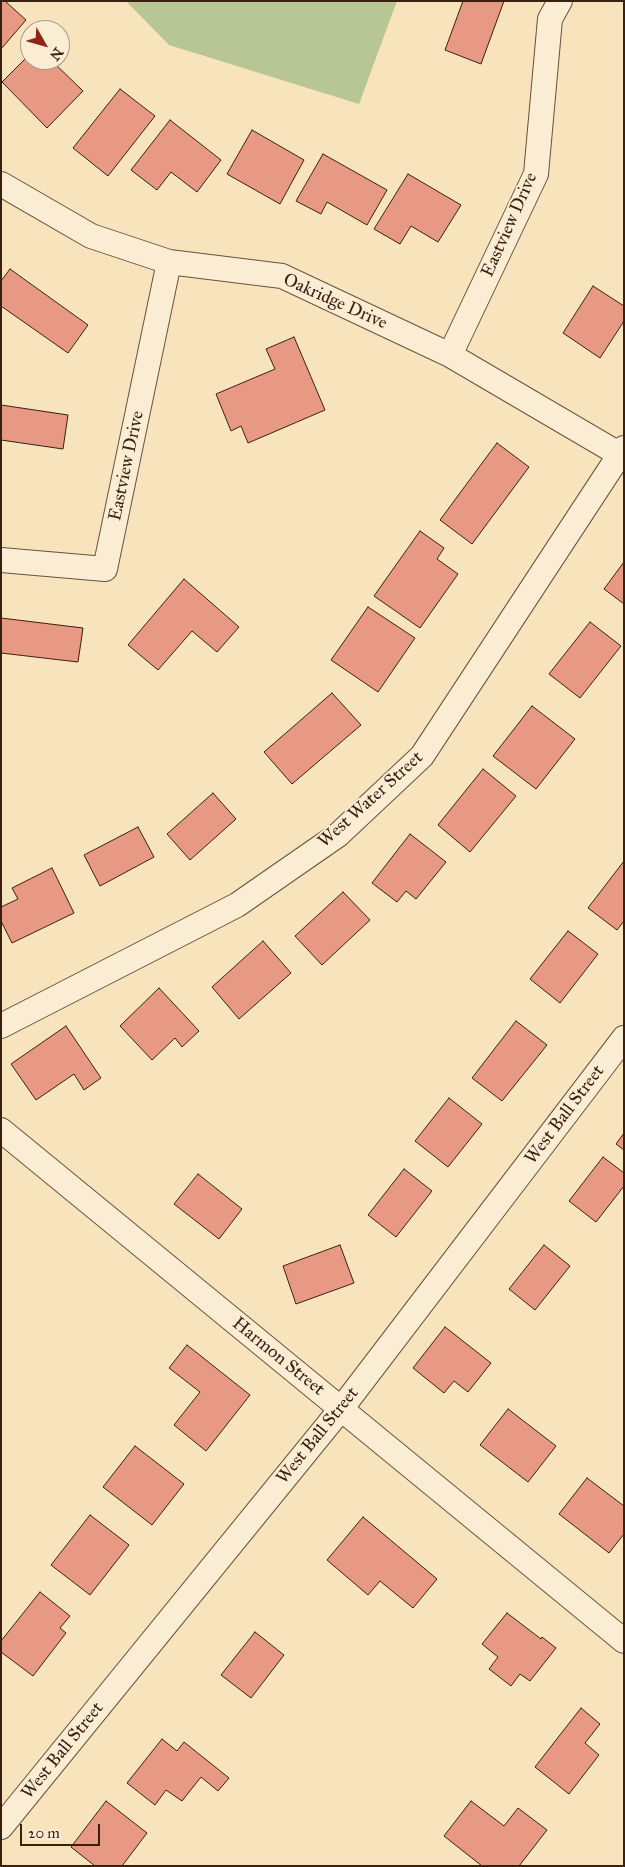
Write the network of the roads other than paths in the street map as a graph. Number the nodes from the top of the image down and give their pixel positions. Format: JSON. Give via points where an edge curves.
{"nodes":[{"id":1,"x":560,"y":1,"type":"edge"},
{"id":2,"x":1,"y":184,"type":"edge"},
{"id":3,"x":169,"y":262,"type":"junction"},
{"id":4,"x":450,"y":355,"type":"junction"},
{"id":5,"x":622,"y":453,"type":"edge"},
{"id":6,"x":1,"y":560,"type":"edge"},
{"id":7,"x":1,"y":1026,"type":"edge"},
{"id":8,"x":624,"y":1038,"type":"edge"},
{"id":9,"x":1,"y":1130,"type":"edge"},
{"id":10,"x":341,"y":1409,"type":"junction"},
{"id":11,"x":624,"y":1641,"type":"edge"},
{"id":12,"x":1,"y":1827,"type":"edge"}],
"edges":[{"from":1,"to":4,"type":"street","name":"Eastview Drive","via":[[550,19],[536,174]]},
{"from":2,"to":3,"type":"street","name":"Oakridge Drive","via":[[91,236]]},
{"from":3,"to":4,"type":"street","name":"Oakridge Drive","via":[[282,276]]},
{"from":3,"to":6,"type":"street","name":"Eastview Drive","via":[[105,569]]},
{"from":4,"to":5,"type":"street","name":"Oakridge Drive"},
{"from":5,"to":7,"type":"street","name":"West Water Street","via":[[422,756],[338,835],[237,905]]},
{"from":8,"to":10,"type":"street","name":"West Ball Street"},
{"from":9,"to":10,"type":"street","name":"Harmon Street"},
{"from":10,"to":11,"type":"street","name":"Harmon Street"},
{"from":10,"to":12,"type":"street","name":"West Ball Street"}]}
